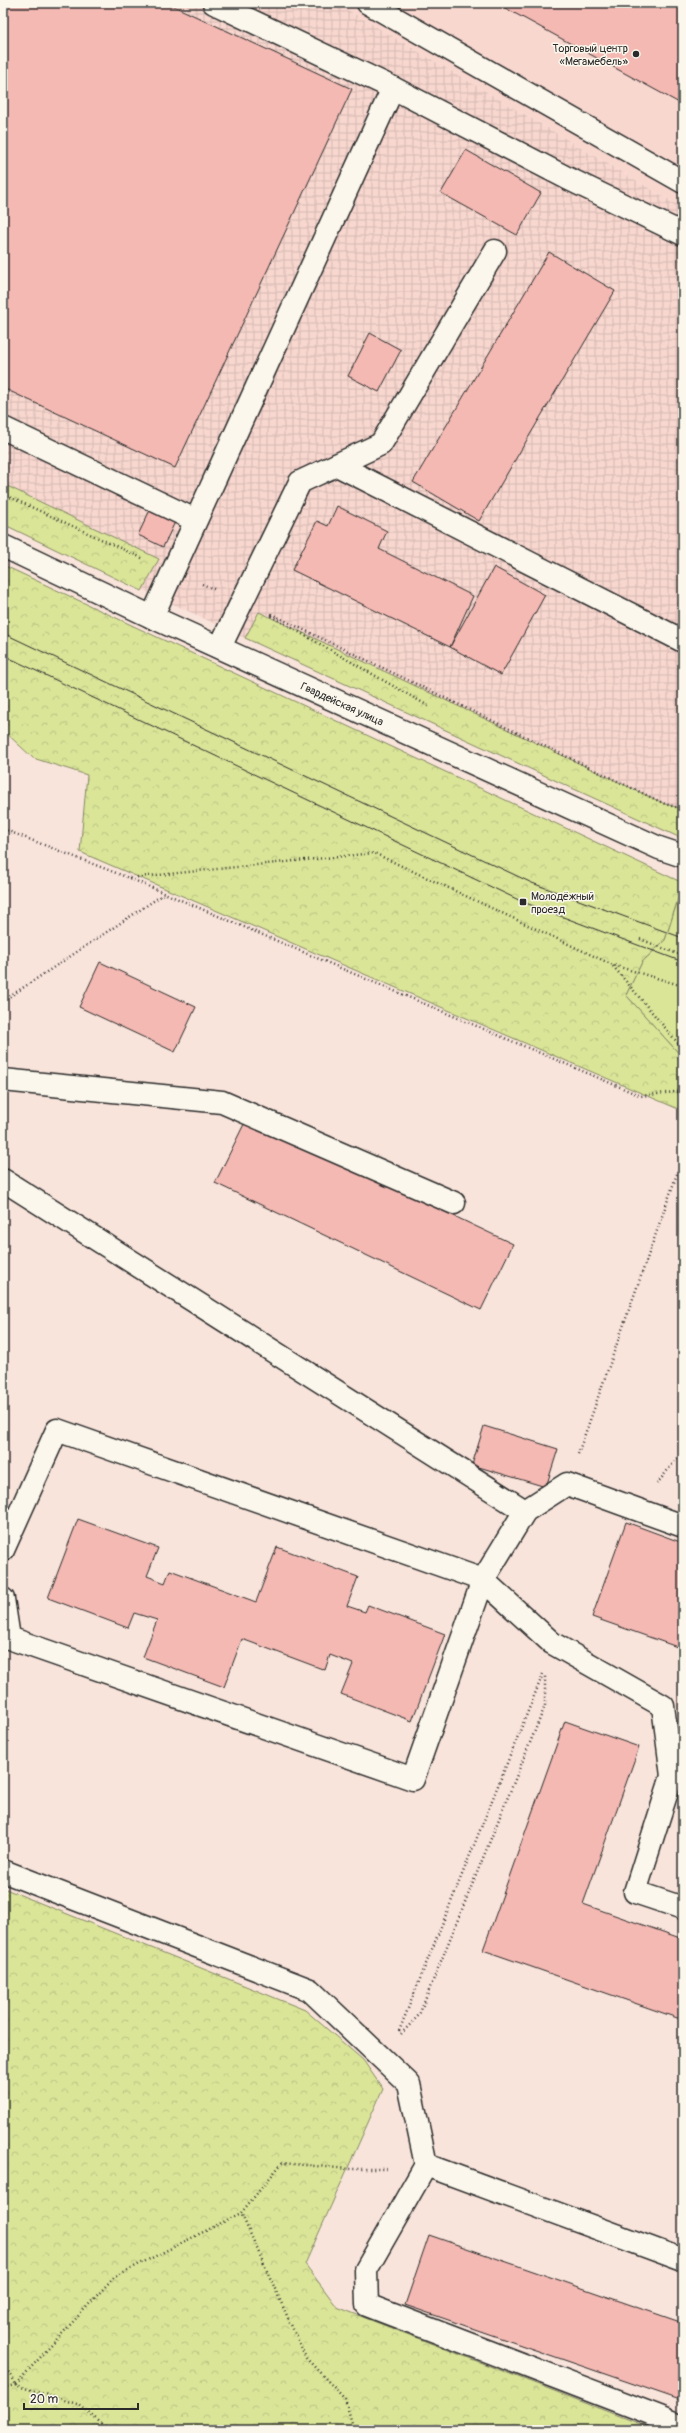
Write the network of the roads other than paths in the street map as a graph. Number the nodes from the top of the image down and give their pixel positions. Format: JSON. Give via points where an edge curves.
{"nodes":[{"id":1,"x":214,"y":3,"type":"edge"},
{"id":2,"x":368,"y":3,"type":"edge"},
{"id":3,"x":393,"y":88,"type":"junction"},
{"id":4,"x":683,"y":182,"type":"edge"},
{"id":5,"x":683,"y":234,"type":"edge"},
{"id":6,"x":495,"y":251,"type":"dead end"},
{"id":7,"x":3,"y":428,"type":"edge"},
{"id":8,"x":337,"y":465,"type":"junction"},
{"id":9,"x":195,"y":520,"type":"junction"},
{"id":10,"x":3,"y":546,"type":"edge"},
{"id":11,"x":152,"y":617,"type":"junction"},
{"id":12,"x":683,"y":641,"type":"edge"},
{"id":13,"x":220,"y":647,"type":"junction"},
{"id":14,"x":683,"y":856,"type":"edge"},
{"id":15,"x":3,"y":1080,"type":"edge"},
{"id":16,"x":3,"y":1180,"type":"edge"},
{"id":17,"x":454,"y":1203,"type":"dead end"},
{"id":18,"x":525,"y":1511,"type":"junction"},
{"id":19,"x":683,"y":1526,"type":"edge"},
{"id":20,"x":3,"y":1550,"type":"edge"},
{"id":21,"x":483,"y":1580,"type":"junction"},
{"id":22,"x":3,"y":1599,"type":"edge"},
{"id":23,"x":678,"y":1781,"type":"edge"},
{"id":24,"x":3,"y":1871,"type":"edge"},
{"id":25,"x":683,"y":1908,"type":"edge"},
{"id":26,"x":426,"y":2165,"type":"junction"},
{"id":27,"x":683,"y":2260,"type":"edge"},
{"id":28,"x":683,"y":2426,"type":"edge"}],
"edges":[{"from":1,"to":3,"type":"street"},
{"from":2,"to":4,"type":"street"},
{"from":3,"to":5,"type":"street"},
{"from":3,"to":9,"type":"street"},
{"from":6,"to":8,"type":"street","via":[[382,444]]},
{"from":7,"to":9,"type":"street"},
{"from":8,"to":12,"type":"street"},
{"from":8,"to":13,"type":"street","via":[[300,482]]},
{"from":9,"to":11,"type":"street"},
{"from":10,"to":11,"type":"street","name":"Гвардейская улица"},
{"from":11,"to":13,"type":"street","name":"Гвардейская улица"},
{"from":13,"to":14,"type":"street","name":"Гвардейская улица","via":[[660,848]]},
{"from":15,"to":17,"type":"street","via":[[222,1102]]},
{"from":16,"to":18,"type":"street"},
{"from":18,"to":19,"type":"street","via":[[567,1484]]},
{"from":18,"to":21,"type":"street"},
{"from":20,"to":21,"type":"street","via":[[57,1430]]},
{"from":21,"to":22,"type":"street","via":[[413,1779],[9,1638]]},
{"from":21,"to":23,"type":"street","via":[[552,1643],[663,1706]]},
{"from":23,"to":25,"type":"street","via":[[635,1892]]},
{"from":24,"to":26,"type":"street","via":[[310,1990],[409,2084]]},
{"from":26,"to":27,"type":"street"},
{"from":26,"to":28,"type":"street","via":[[366,2270],[367,2305]]}]}
